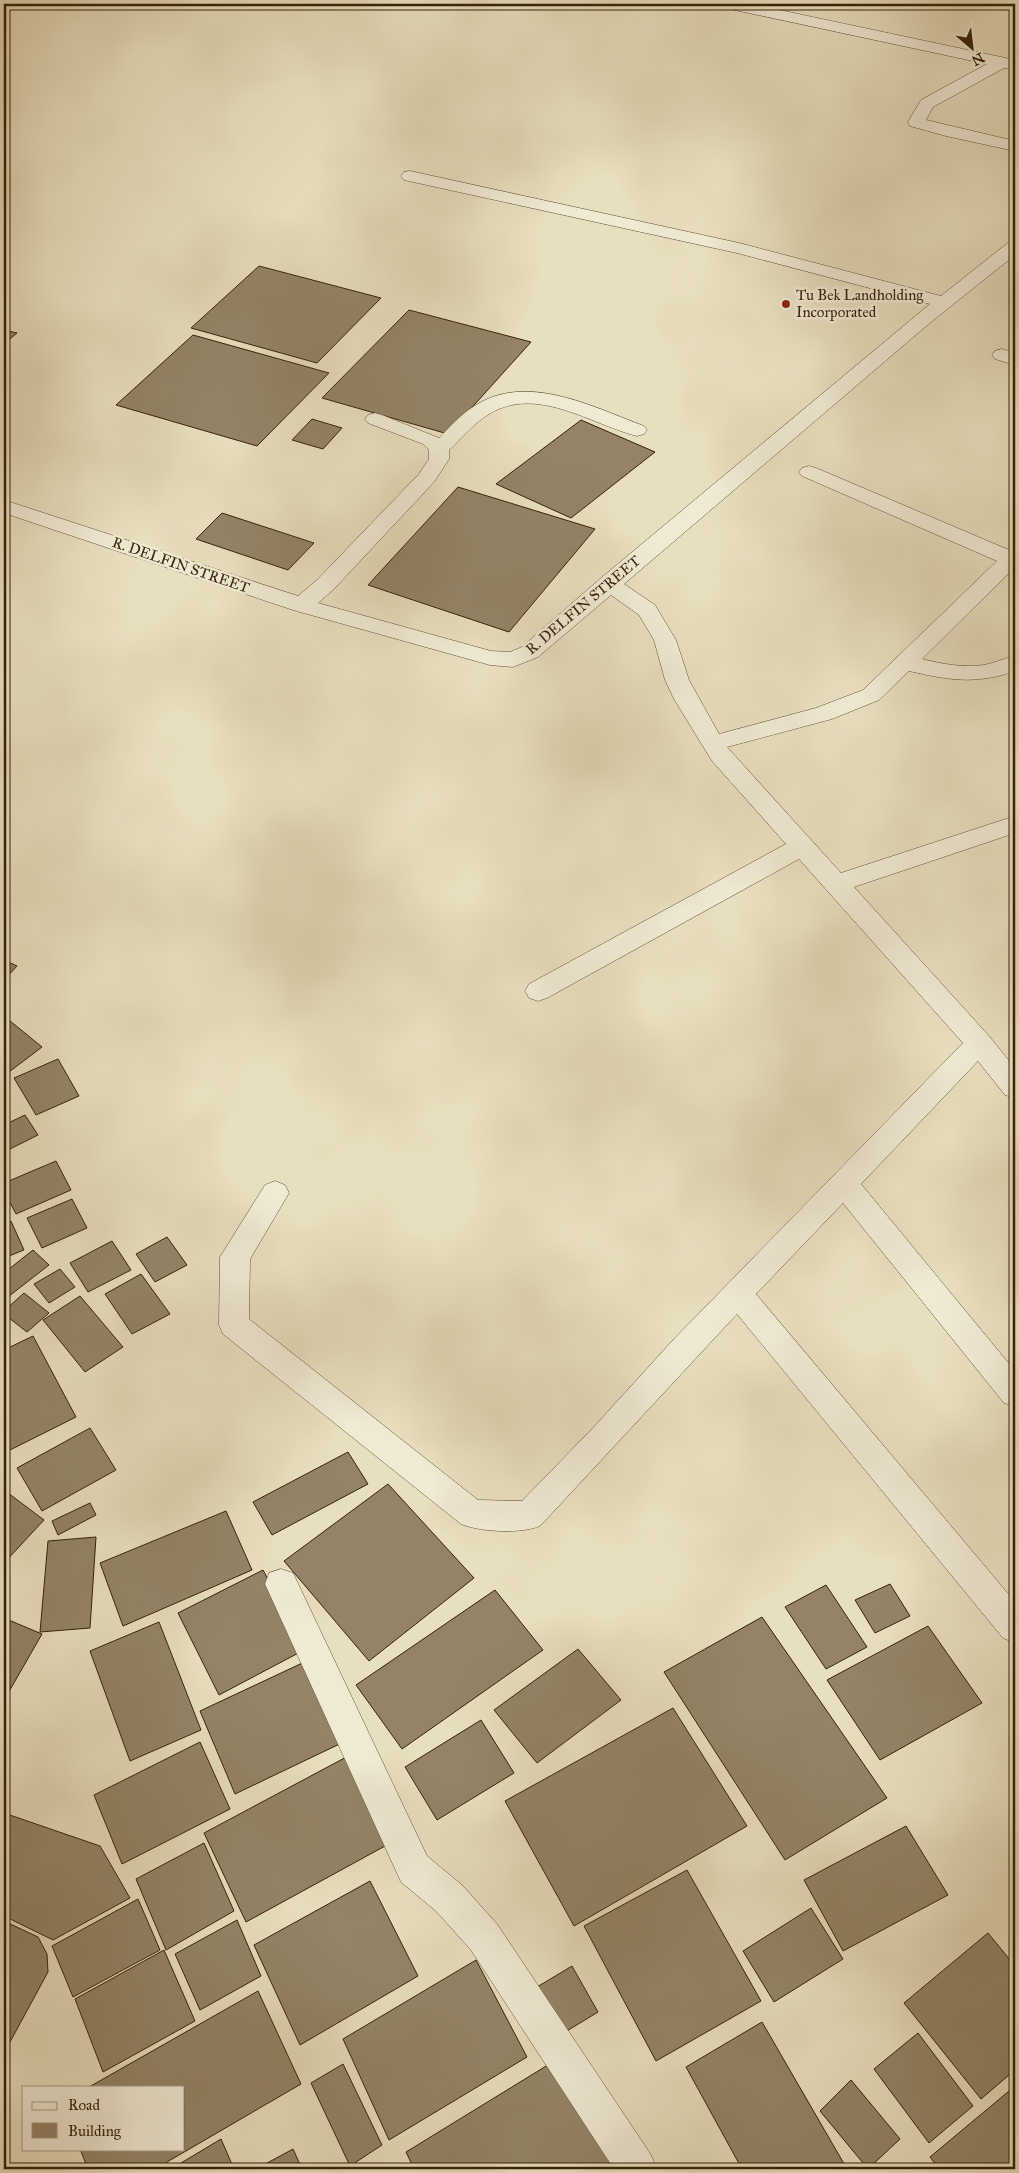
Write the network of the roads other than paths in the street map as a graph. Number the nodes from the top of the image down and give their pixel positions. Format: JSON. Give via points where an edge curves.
{"nodes":[{"id":1,"x":730,"y":4,"type":"edge"},
{"id":2,"x":1008,"y":63,"type":"edge"},
{"id":3,"x":1015,"y":146,"type":"edge"},
{"id":4,"x":410,"y":176,"type":"dead end"},
{"id":5,"x":1015,"y":246,"type":"edge"},
{"id":6,"x":943,"y":302,"type":"junction"},
{"id":7,"x":375,"y":419,"type":"dead end"},
{"id":8,"x":637,"y":430,"type":"dead end"},
{"id":9,"x":439,"y":449,"type":"junction"},
{"id":10,"x":809,"y":472,"type":"dead end"},
{"id":11,"x":4,"y":506,"type":"edge"},
{"id":12,"x":1013,"y":557,"type":"edge"},
{"id":13,"x":610,"y":583,"type":"junction"},
{"id":14,"x":301,"y":605,"type":"junction"},
{"id":15,"x":904,"y":662,"type":"junction"},
{"id":16,"x":1015,"y":663,"type":"edge"},
{"id":17,"x":714,"y":743,"type":"junction"},
{"id":18,"x":1015,"y":824,"type":"edge"},
{"id":19,"x":802,"y":846,"type":"junction"},
{"id":20,"x":836,"y":884,"type":"junction"},
{"id":21,"x":538,"y":991,"type":"dead end"},
{"id":22,"x":979,"y":1043,"type":"junction"},
{"id":23,"x":1015,"y":1087,"type":"edge"},
{"id":24,"x":844,"y":1183,"type":"junction"},
{"id":25,"x":276,"y":1193,"type":"dead end"},
{"id":26,"x":738,"y":1293,"type":"junction"},
{"id":27,"x":1015,"y":1393,"type":"edge"},
{"id":28,"x":281,"y":1584,"type":"dead end"},
{"id":29,"x":1015,"y":1627,"type":"edge"},
{"id":30,"x":637,"y":2169,"type":"edge"}],
"edges":[{"from":1,"to":2,"type":"street"},
{"from":2,"to":3,"type":"street","via":[[927,104],[916,122]]},
{"from":4,"to":6,"type":"street","via":[[739,248]]},
{"from":5,"to":6,"type":"street","name":"R. DELFIN STREET"},
{"from":6,"to":13,"type":"street","name":"R. DELFIN STREET"},
{"from":7,"to":9,"type":"street","via":[[430,440]]},
{"from":8,"to":9,"type":"street","via":[[546,398],[510,397],[482,409]]},
{"from":9,"to":14,"type":"street","via":[[439,459],[427,478],[325,585]]},
{"from":10,"to":12,"type":"street"},
{"from":11,"to":14,"type":"street","name":"R. DELFIN STREET"},
{"from":12,"to":15,"type":"street"},
{"from":13,"to":14,"type":"street","name":"R. DELFIN STREET","via":[[530,652],[513,660],[490,658]]},
{"from":13,"to":17,"type":"street","via":[[648,610],[665,640],[686,700]]},
{"from":15,"to":16,"type":"street","via":[[960,675],[986,673]]},
{"from":15,"to":17,"type":"street","via":[[871,695],[824,714]]},
{"from":17,"to":19,"type":"street","via":[[720,755]]},
{"from":18,"to":20,"type":"street"},
{"from":19,"to":20,"type":"street"},
{"from":19,"to":21,"type":"street"},
{"from":20,"to":22,"type":"street"},
{"from":22,"to":23,"type":"street"},
{"from":22,"to":24,"type":"street"},
{"from":24,"to":26,"type":"street"},
{"from":24,"to":27,"type":"street"},
{"from":25,"to":26,"type":"street","via":[[235,1257],[234,1326],[472,1514],[529,1516]]},
{"from":26,"to":29,"type":"street"},
{"from":28,"to":30,"type":"street","via":[[414,1869],[449,1898],[484,1937]]}]}
